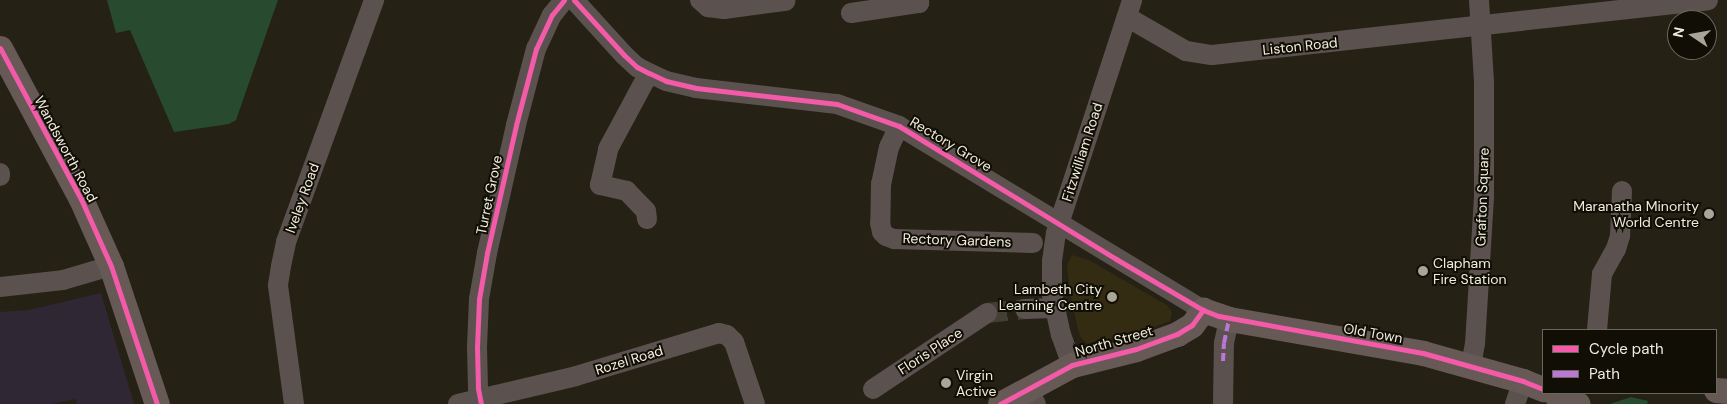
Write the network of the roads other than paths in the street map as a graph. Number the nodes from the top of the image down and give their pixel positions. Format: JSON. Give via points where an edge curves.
{"nodes":[{"id":1,"x":374,"y":0,"type":"edge"},
{"id":2,"x":564,"y":0,"type":"edge"},
{"id":3,"x":574,"y":0,"type":"edge"},
{"id":4,"x":700,"y":0,"type":"edge"},
{"id":5,"x":918,"y":0,"type":"edge"},
{"id":6,"x":1479,"y":0,"type":"edge"},
{"id":7,"x":1708,"y":0,"type":"edge"},
{"id":8,"x":785,"y":1,"type":"edge"},
{"id":9,"x":1130,"y":9,"type":"edge"},
{"id":10,"x":851,"y":13,"type":"dead end"},
{"id":11,"x":1481,"y":27,"type":"junction"},
{"id":12,"x":0,"y":48,"type":"edge"},
{"id":13,"x":649,"y":73,"type":"junction"},
{"id":14,"x":899,"y":126,"type":"junction"},
{"id":15,"x":1622,"y":191,"type":"dead end"},
{"id":16,"x":647,"y":219,"type":"dead end"},
{"id":17,"x":1058,"y":224,"type":"junction"},
{"id":18,"x":1033,"y":242,"type":"dead end"},
{"id":19,"x":111,"y":266,"type":"junction"},
{"id":20,"x":0,"y":287,"type":"edge"},
{"id":21,"x":1054,"y":308,"type":"junction"},
{"id":22,"x":1201,"y":308,"type":"junction"},
{"id":23,"x":1025,"y":309,"type":"tunnel mouth"},
{"id":24,"x":987,"y":313,"type":"tunnel mouth"},
{"id":25,"x":1229,"y":320,"type":"junction"},
{"id":26,"x":1597,"y":329,"type":"edge"},
{"id":27,"x":1072,"y":365,"type":"junction"},
{"id":28,"x":1471,"y":366,"type":"junction"},
{"id":29,"x":1533,"y":385,"type":"edge"},
{"id":30,"x":872,"y":389,"type":"dead end"},
{"id":31,"x":1556,"y":394,"type":"edge"},
{"id":32,"x":1031,"y":396,"type":"edge"},
{"id":33,"x":480,"y":402,"type":"edge"},
{"id":34,"x":157,"y":404,"type":"edge"},
{"id":35,"x":294,"y":404,"type":"edge"},
{"id":36,"x":458,"y":404,"type":"edge"},
{"id":37,"x":755,"y":404,"type":"edge"},
{"id":38,"x":1000,"y":404,"type":"edge"},
{"id":39,"x":1223,"y":404,"type":"edge"},
{"id":40,"x":1515,"y":404,"type":"edge"},
{"id":41,"x":1578,"y":404,"type":"edge"}],
"edges":[{"from":1,"to":35,"type":"street","name":"Iveley Road","via":[[286,242],[281,266],[278,285]]},
{"from":2,"to":33,"type":"street","name":"Turret Grove","via":[[546,25],[524,89],[479,299]]},
{"from":3,"to":13,"type":"street","name":"Rectory Grove","via":[[636,67]]},
{"from":4,"to":8,"type":"street","via":[[708,7],[724,9]]},
{"from":5,"to":10,"type":"street","via":[[919,3]]},
{"from":6,"to":11,"type":"street","name":"Grafton Square"},
{"from":7,"to":11,"type":"street"},
{"from":9,"to":11,"type":"street","name":"Liston Road","via":[[1186,52],[1203,55]]},
{"from":9,"to":17,"type":"street","name":"Fitzwilliam Road"},
{"from":11,"to":28,"type":"street","name":"Grafton Square","via":[[1484,196],[1476,344]]},
{"from":12,"to":19,"type":"main road","name":"Wandsworth Road","via":[[81,199]]},
{"from":13,"to":14,"type":"street","name":"Rectory Grove","via":[[696,88],[837,104]]},
{"from":13,"to":16,"type":"street","via":[[608,149],[600,185],[627,191],[646,212]]},
{"from":14,"to":17,"type":"street","name":"Rectory Grove"},
{"from":14,"to":18,"type":"street","name":"Rectory Gardens","via":[[889,147],[882,184],[880,223],[886,236],[894,239]]},
{"from":15,"to":26,"type":"street","via":[[1620,236],[1602,274]]},
{"from":17,"to":21,"type":"street","name":"Fitzwilliam Road","via":[[1052,261]]},
{"from":17,"to":22,"type":"street","name":"Rectory Grove"},
{"from":19,"to":20,"type":"street","via":[[63,280]]},
{"from":19,"to":34,"type":"main road","name":"Wandsworth Road"},
{"from":21,"to":23,"type":"street"},
{"from":21,"to":27,"type":"street","name":"Fitzwilliam Road"},
{"from":22,"to":25,"type":"main road","name":"Old Town"},
{"from":22,"to":27,"type":"main road","name":"North Street","via":[[1192,325],[1174,335],[1136,349]]},
{"from":24,"to":30,"type":"street","name":"Floris Place"},
{"from":25,"to":28,"type":"main road","name":"Old Town","via":[[1398,348]]},
{"from":25,"to":39,"type":"street","via":[[1224,343]]},
{"from":27,"to":32,"type":"main road","name":"North Street"},
{"from":28,"to":29,"type":"main road","name":"Old Town"},
{"from":29,"to":40,"type":"street"},
{"from":31,"to":41,"type":"main road"},
{"from":32,"to":38,"type":"main road","name":"North Street"},
{"from":33,"to":36,"type":"street","name":"Rozel Road"},
{"from":33,"to":37,"type":"street","name":"Rozel Road","via":[[719,333],[734,342]]}]}
